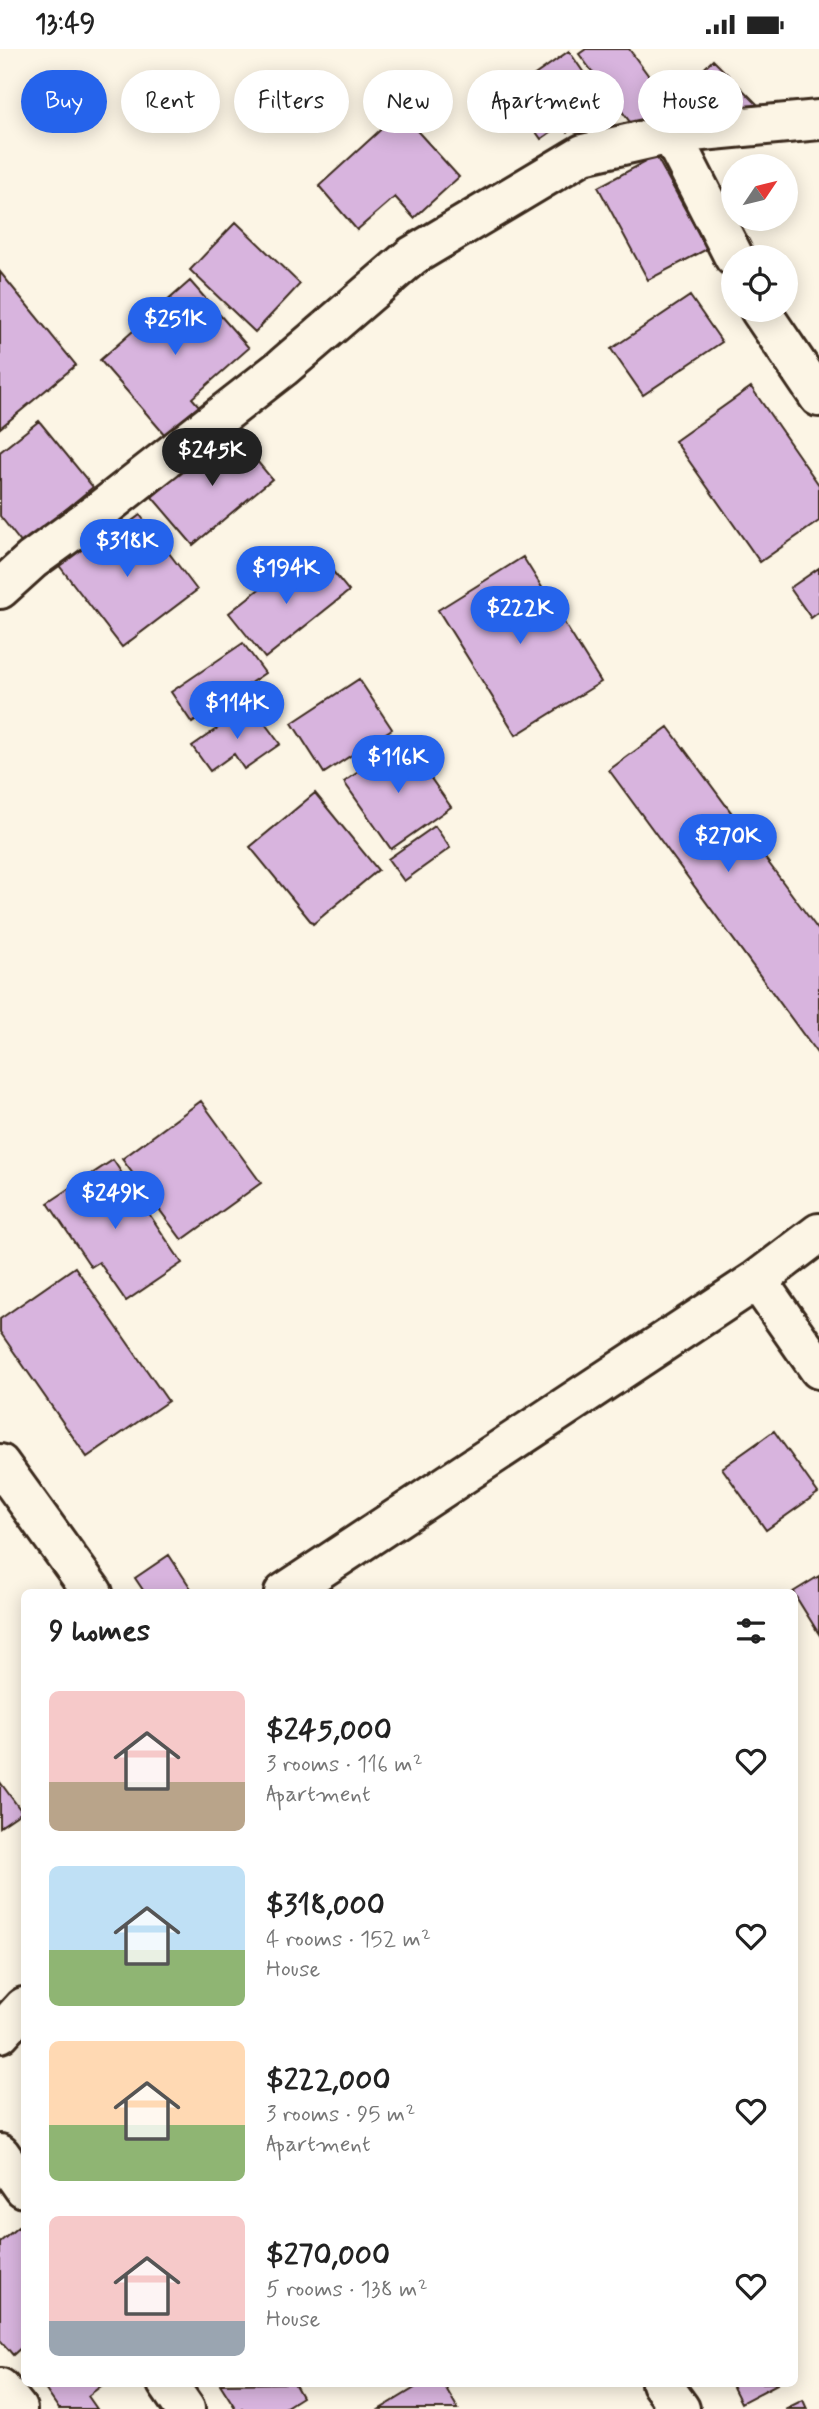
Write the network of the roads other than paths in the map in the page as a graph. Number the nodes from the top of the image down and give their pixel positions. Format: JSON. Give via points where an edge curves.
{"nodes":[{"id":1,"x":819,"y":120,"type":"edge"},
{"id":2,"x":671,"y":134,"type":"junction"},
{"id":3,"x":728,"y":245,"type":"edge"},
{"id":4,"x":768,"y":322,"type":"edge"},
{"id":5,"x":819,"y":397,"type":"edge"},
{"id":6,"x":0,"y":589,"type":"edge"},
{"id":7,"x":819,"y":1233,"type":"edge"},
{"id":8,"x":757,"y":1280,"type":"junction"},
{"id":9,"x":819,"y":1369,"type":"edge"},
{"id":10,"x":0,"y":1464,"type":"edge"},
{"id":11,"x":90,"y":1589,"type":"edge"},
{"id":12,"x":290,"y":1589,"type":"edge"},
{"id":13,"x":21,"y":2010,"type":"edge"},
{"id":14,"x":0,"y":2033,"type":"edge"},
{"id":15,"x":0,"y":2154,"type":"edge"},
{"id":16,"x":21,"y":2184,"type":"edge"},
{"id":17,"x":170,"y":2387,"type":"edge"},
{"id":18,"x":664,"y":2387,"type":"edge"},
{"id":19,"x":0,"y":2388,"type":"edge"},
{"id":20,"x":17,"y":2409,"type":"edge"},
{"id":21,"x":185,"y":2409,"type":"edge"},
{"id":22,"x":680,"y":2409,"type":"edge"}],
"edges":[{"from":1,"to":2,"type":"street"},
{"from":2,"to":3,"type":"street"},
{"from":2,"to":6,"type":"street","via":[[583,155],[412,256],[282,368]]},
{"from":4,"to":5,"type":"street"},
{"from":7,"to":8,"type":"street"},
{"from":8,"to":9,"type":"street"},
{"from":8,"to":12,"type":"street"},
{"from":10,"to":11,"type":"street"},
{"from":13,"to":14,"type":"street"},
{"from":15,"to":16,"type":"street"},
{"from":17,"to":21,"type":"street"},
{"from":18,"to":22,"type":"street"},
{"from":19,"to":20,"type":"street"}]}
